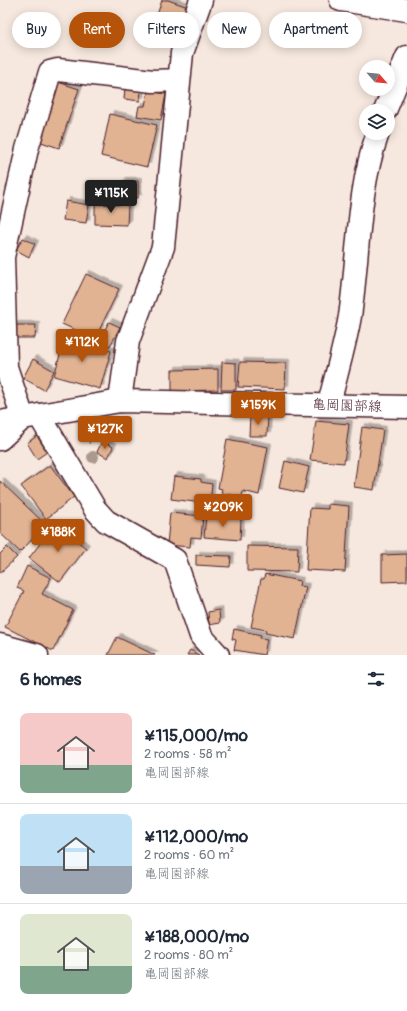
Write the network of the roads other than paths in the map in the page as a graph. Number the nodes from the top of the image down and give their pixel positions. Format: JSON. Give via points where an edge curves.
{"nodes":[{"id":1,"x":201,"y":0,"type":"edge"},
{"id":2,"x":341,"y":0,"type":"edge"},
{"id":3,"x":407,"y":10,"type":"edge"},
{"id":4,"x":407,"y":58,"type":"edge"},
{"id":5,"x":179,"y":80,"type":"junction"},
{"id":6,"x":403,"y":80,"type":"edge"},
{"id":7,"x":390,"y":104,"type":"edge"},
{"id":8,"x":375,"y":140,"type":"edge"},
{"id":9,"x":3,"y":358,"type":"edge"},
{"id":10,"x":120,"y":401,"type":"junction"},
{"id":11,"x":329,"y":404,"type":"junction"},
{"id":12,"x":407,"y":407,"type":"edge"},
{"id":13,"x":32,"y":417,"type":"junction"},
{"id":14,"x":0,"y":422,"type":"edge"},
{"id":15,"x":0,"y":439,"type":"edge"},
{"id":16,"x":0,"y":646,"type":"edge"},
{"id":17,"x":37,"y":655,"type":"edge"},
{"id":18,"x":218,"y":655,"type":"edge"}],
"edges":[{"from":1,"to":5,"type":"street","via":[[182,53]]},
{"from":2,"to":3,"type":"street"},
{"from":4,"to":6,"type":"street"},
{"from":5,"to":9,"type":"street","via":[[153,81],[58,70],[50,72],[27,149],[3,257]]},
{"from":5,"to":10,"type":"street","via":[[163,246],[128,341]]},
{"from":6,"to":7,"type":"street"},
{"from":8,"to":11,"type":"street","via":[[363,200],[350,316]]},
{"from":9,"to":13,"type":"street"},
{"from":10,"to":11,"type":"street","name":"亀岡園部線"},
{"from":10,"to":13,"type":"street","name":"亀岡園部線"},
{"from":11,"to":12,"type":"street","name":"亀岡園部線"},
{"from":13,"to":14,"type":"street","name":"亀岡園部線"},
{"from":13,"to":15,"type":"street"},
{"from":13,"to":18,"type":"street","via":[[95,510],[106,521],[176,560],[201,636]]},
{"from":16,"to":17,"type":"street"}]}
